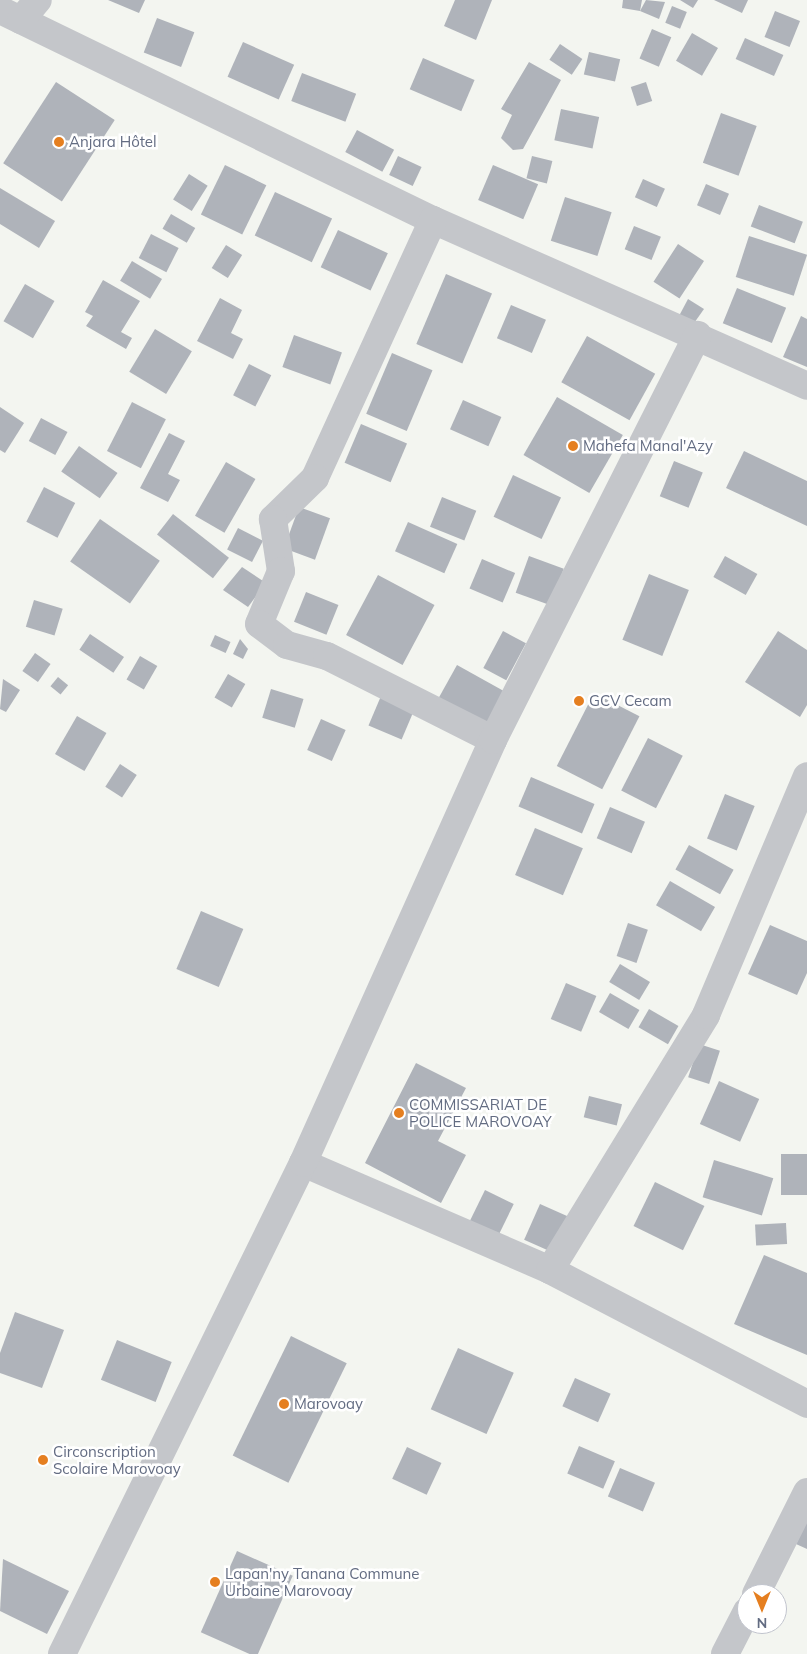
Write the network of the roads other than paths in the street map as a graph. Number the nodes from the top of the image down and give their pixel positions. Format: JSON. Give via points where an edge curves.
{"nodes":[{"id":1,"x":20,"y":10,"type":"edge"},
{"id":2,"x":433,"y":220,"type":"junction"},
{"id":3,"x":698,"y":335,"type":"junction"},
{"id":4,"x":807,"y":386,"type":"edge"},
{"id":5,"x":493,"y":740,"type":"junction"},
{"id":6,"x":807,"y":776,"type":"edge"},
{"id":7,"x":304,"y":1163,"type":"junction"},
{"id":8,"x":550,"y":1270,"type":"junction"},
{"id":9,"x":807,"y":1404,"type":"edge"},
{"id":10,"x":807,"y":1492,"type":"edge"},
{"id":11,"x":761,"y":1584,"type":"edge"},
{"id":12,"x":737,"y":1631,"type":"edge"},
{"id":13,"x":62,"y":1654,"type":"edge"},
{"id":14,"x":725,"y":1654,"type":"edge"}],
"edges":[{"from":1,"to":2,"type":"street"},
{"from":2,"to":3,"type":"street"},
{"from":2,"to":5,"type":"street","via":[[315,478],[273,519],[281,571],[259,624],[287,645],[327,656]]},
{"from":3,"to":4,"type":"street"},
{"from":3,"to":5,"type":"street"},
{"from":5,"to":7,"type":"street"},
{"from":6,"to":8,"type":"street","via":[[706,1015]]},
{"from":7,"to":8,"type":"street"},
{"from":7,"to":13,"type":"street"},
{"from":8,"to":9,"type":"street"},
{"from":10,"to":11,"type":"street"},
{"from":12,"to":14,"type":"street"}]}
